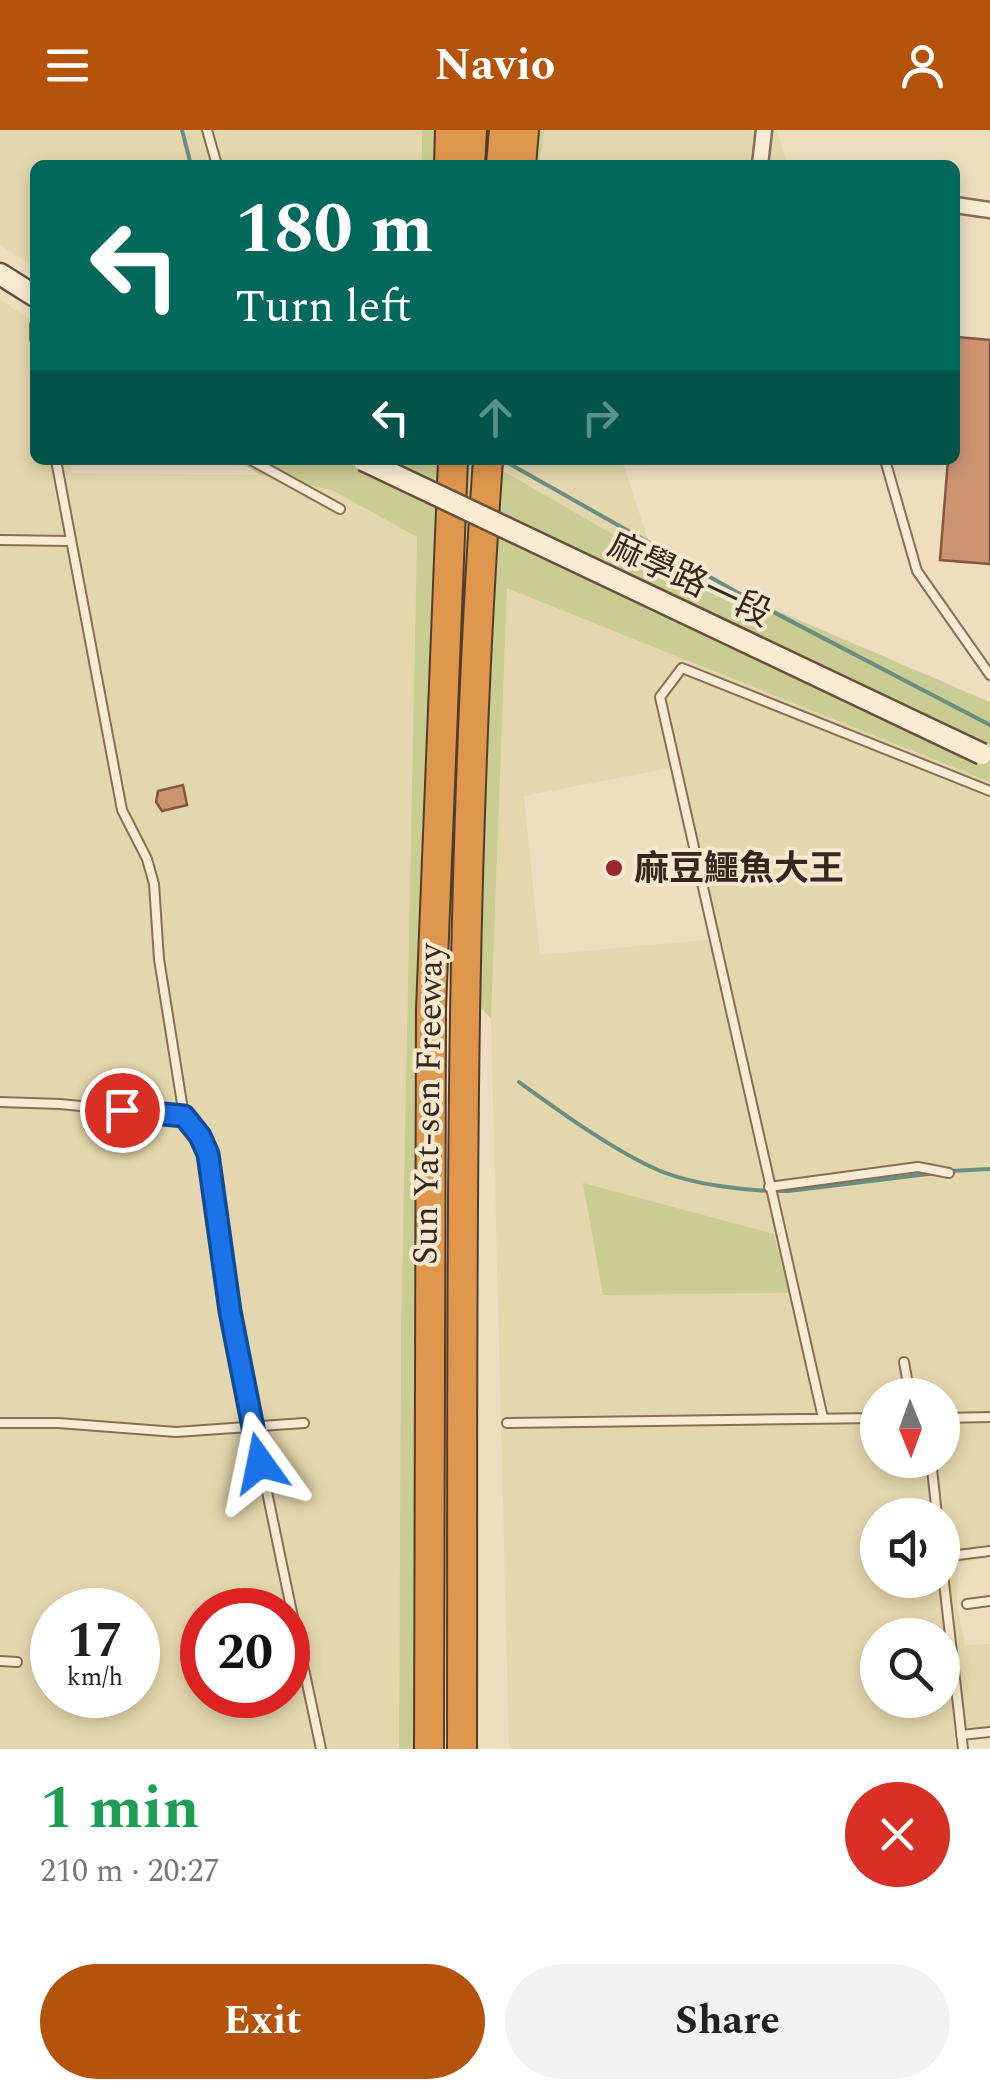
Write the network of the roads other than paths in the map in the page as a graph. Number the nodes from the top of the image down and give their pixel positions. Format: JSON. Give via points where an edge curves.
{"nodes":[{"id":1,"x":207,"y":130,"type":"edge"},
{"id":2,"x":450,"y":130,"type":"edge"},
{"id":3,"x":472,"y":130,"type":"edge"},
{"id":4,"x":504,"y":130,"type":"edge"},
{"id":5,"x":524,"y":130,"type":"edge"},
{"id":6,"x":764,"y":130,"type":"edge"},
{"id":7,"x":216,"y":160,"type":"edge"},
{"id":8,"x":449,"y":160,"type":"edge"},
{"id":9,"x":470,"y":160,"type":"edge"},
{"id":10,"x":501,"y":160,"type":"edge"},
{"id":11,"x":521,"y":160,"type":"edge"},
{"id":12,"x":761,"y":160,"type":"edge"},
{"id":13,"x":960,"y":205,"type":"edge"},
{"id":14,"x":990,"y":210,"type":"edge"},
{"id":15,"x":0,"y":274,"type":"edge"},
{"id":16,"x":30,"y":293,"type":"edge"},
{"id":17,"x":57,"y":465,"type":"edge"},
{"id":18,"x":260,"y":465,"type":"edge"},
{"id":19,"x":374,"y":465,"type":"edge"},
{"id":20,"x":453,"y":465,"type":"edge"},
{"id":21,"x":488,"y":465,"type":"edge"},
{"id":22,"x":886,"y":465,"type":"edge"},
{"id":23,"x":340,"y":509,"type":"dead end"},
{"id":24,"x":0,"y":540,"type":"edge"},
{"id":25,"x":70,"y":542,"type":"junction"},
{"id":26,"x":990,"y":675,"type":"edge"},
{"id":27,"x":986,"y":756,"type":"edge"},
{"id":28,"x":990,"y":790,"type":"edge"},
{"id":29,"x":0,"y":1102,"type":"edge"},
{"id":30,"x":184,"y":1116,"type":"junction"},
{"id":31,"x":949,"y":1173,"type":"dead end"},
{"id":32,"x":769,"y":1187,"type":"junction"},
{"id":33,"x":904,"y":1362,"type":"dead end"},
{"id":34,"x":907,"y":1378,"type":"edge"},
{"id":35,"x":823,"y":1418,"type":"junction"},
{"id":36,"x":860,"y":1418,"type":"edge"},
{"id":37,"x":960,"y":1418,"type":"edge"},
{"id":38,"x":990,"y":1418,"type":"edge"},
{"id":39,"x":0,"y":1422,"type":"edge"},
{"id":40,"x":304,"y":1423,"type":"dead end"},
{"id":41,"x":507,"y":1423,"type":"dead end"},
{"id":42,"x":252,"y":1427,"type":"junction"},
{"id":43,"x":990,"y":1551,"type":"edge"},
{"id":44,"x":960,"y":1555,"type":"edge"},
{"id":45,"x":946,"y":1598,"type":"edge"},
{"id":46,"x":990,"y":1601,"type":"edge"},
{"id":47,"x":967,"y":1604,"type":"dead end"},
{"id":48,"x":0,"y":1661,"type":"edge"},
{"id":49,"x":18,"y":1662,"type":"dead end"},
{"id":50,"x":990,"y":1732,"type":"edge"},
{"id":51,"x":961,"y":1735,"type":"junction"},
{"id":52,"x":321,"y":1749,"type":"edge"},
{"id":53,"x":429,"y":1749,"type":"edge"},
{"id":54,"x":462,"y":1749,"type":"edge"},
{"id":55,"x":963,"y":1749,"type":"edge"}],
"edges":[{"from":1,"to":7,"type":"lane"},
{"from":2,"to":8,"type":"highway"},
{"from":3,"to":9,"type":"highway"},
{"from":4,"to":10,"type":"highway"},
{"from":5,"to":11,"type":"highway"},
{"from":6,"to":12,"type":"street"},
{"from":13,"to":14,"type":"street"},
{"from":15,"to":16,"type":"main road"},
{"from":17,"to":25,"type":"lane"},
{"from":18,"to":23,"type":"lane"},
{"from":19,"to":27,"type":"main road","name":"麻學路一段","bridge":true},
{"from":20,"to":53,"type":"highway","name":"Sun Yat-sen Freeway","via":[[431,1009]]},
{"from":21,"to":54,"type":"highway","name":"Sun Yat-sen Freeway","via":[[463,1006]]},
{"from":22,"to":26,"type":"lane","via":[[918,572]]},
{"from":24,"to":25,"type":"lane"},
{"from":25,"to":30,"type":"lane","via":[[122,810],[154,884]]},
{"from":28,"to":32,"type":"lane","via":[[682,668],[660,697]]},
{"from":29,"to":30,"type":"lane"},
{"from":30,"to":42,"type":"lane","via":[[208,1154]]},
{"from":31,"to":32,"type":"lane","via":[[918,1166]]},
{"from":32,"to":35,"type":"lane"},
{"from":33,"to":34,"type":"lane"},
{"from":35,"to":36,"type":"lane"},
{"from":35,"to":41,"type":"lane"},
{"from":37,"to":38,"type":"lane"},
{"from":39,"to":42,"type":"lane","via":[[176,1432]]},
{"from":40,"to":42,"type":"lane"},
{"from":42,"to":52,"type":"lane"},
{"from":43,"to":44,"type":"lane"},
{"from":45,"to":51,"type":"lane"},
{"from":46,"to":47,"type":"lane"},
{"from":48,"to":49,"type":"lane"},
{"from":50,"to":51,"type":"lane"},
{"from":51,"to":55,"type":"lane"}]}
